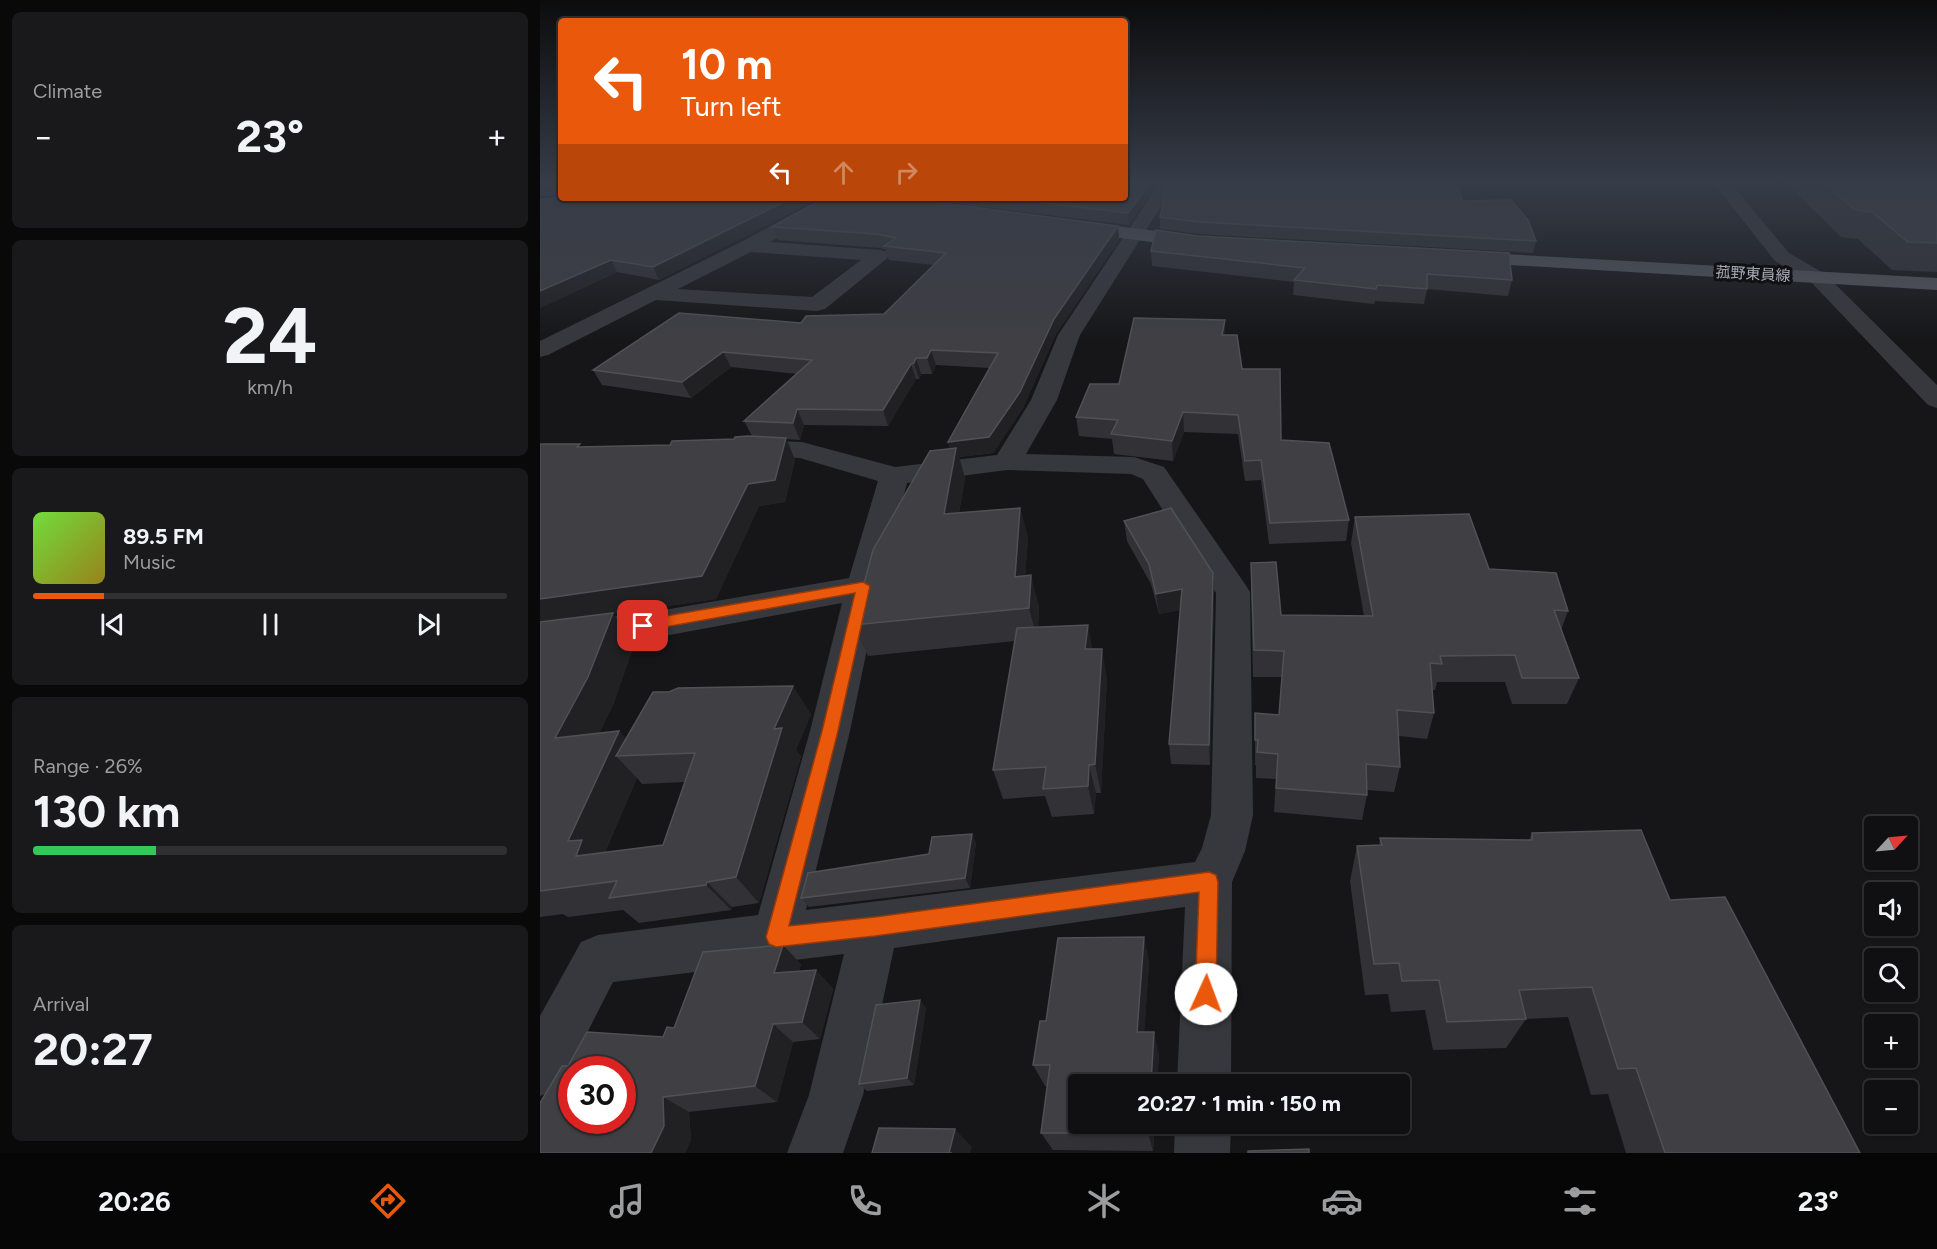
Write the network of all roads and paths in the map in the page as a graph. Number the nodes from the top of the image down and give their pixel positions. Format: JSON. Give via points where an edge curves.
{"nodes":[{"id":1,"x":769,"y":235,"type":"edge"},
{"id":2,"x":1133,"y":235,"type":"joint"},
{"id":3,"x":1764,"y":235,"type":"edge"},
{"id":4,"x":1211,"y":243,"type":"edge"},
{"id":5,"x":748,"y":246,"type":"junction"},
{"id":6,"x":1449,"y":257,"type":"edge"},
{"id":7,"x":1818,"y":278,"type":"junction"},
{"id":8,"x":1937,"y":284,"type":"edge"},
{"id":9,"x":654,"y":294,"type":"junction"},
{"id":10,"x":540,"y":350,"type":"edge"},
{"id":11,"x":1937,"y":400,"type":"edge"},
{"id":12,"x":724,"y":450,"type":"edge"},
{"id":13,"x":1007,"y":462,"type":"junction"},
{"id":14,"x":894,"y":476,"type":"junction"},
{"id":15,"x":863,"y":586,"type":"junction"},
{"id":16,"x":540,"y":639,"type":"edge"},
{"id":17,"x":1209,"y":882,"type":"junction"},
{"id":18,"x":875,"y":927,"type":"junction"},
{"id":19,"x":776,"y":937,"type":"junction"},
{"id":20,"x":540,"y":1069,"type":"edge"},
{"id":21,"x":1204,"y":1074,"type":"edge"},
{"id":22,"x":1203,"y":1134,"type":"edge"},
{"id":23,"x":814,"y":1153,"type":"edge"},
{"id":24,"x":1202,"y":1153,"type":"edge"}],
"edges":[{"from":1,"to":5,"type":"street"},
{"from":2,"to":4,"type":"main road"},
{"from":2,"to":13,"type":"street","via":[[1069,335],[1044,400]]},
{"from":3,"to":7,"type":"street","via":[[1782,257]]},
{"from":5,"to":9,"type":"street"},
{"from":5,"to":9,"type":"street","via":[[880,256],[817,304]]},
{"from":6,"to":7,"type":"main road","name":"菰野東員線"},
{"from":7,"to":8,"type":"main road","name":"菰野東員線"},
{"from":7,"to":11,"type":"street"},
{"from":9,"to":10,"type":"street"},
{"from":12,"to":14,"type":"street","via":[[802,450]]},
{"from":13,"to":14,"type":"street"},
{"from":13,"to":17,"type":"street","via":[[1134,466],[1154,473],[1233,592],[1232,815],[1223,851]]},
{"from":14,"to":15,"type":"street"},
{"from":15,"to":16,"type":"street","via":[[664,623]]},
{"from":15,"to":19,"type":"street"},
{"from":17,"to":18,"type":"street"},
{"from":17,"to":21,"type":"street"},
{"from":18,"to":19,"type":"street"},
{"from":18,"to":23,"type":"street","via":[[836,1095]]},
{"from":19,"to":20,"type":"street","via":[[598,959]]},
{"from":22,"to":24,"type":"street"}]}
